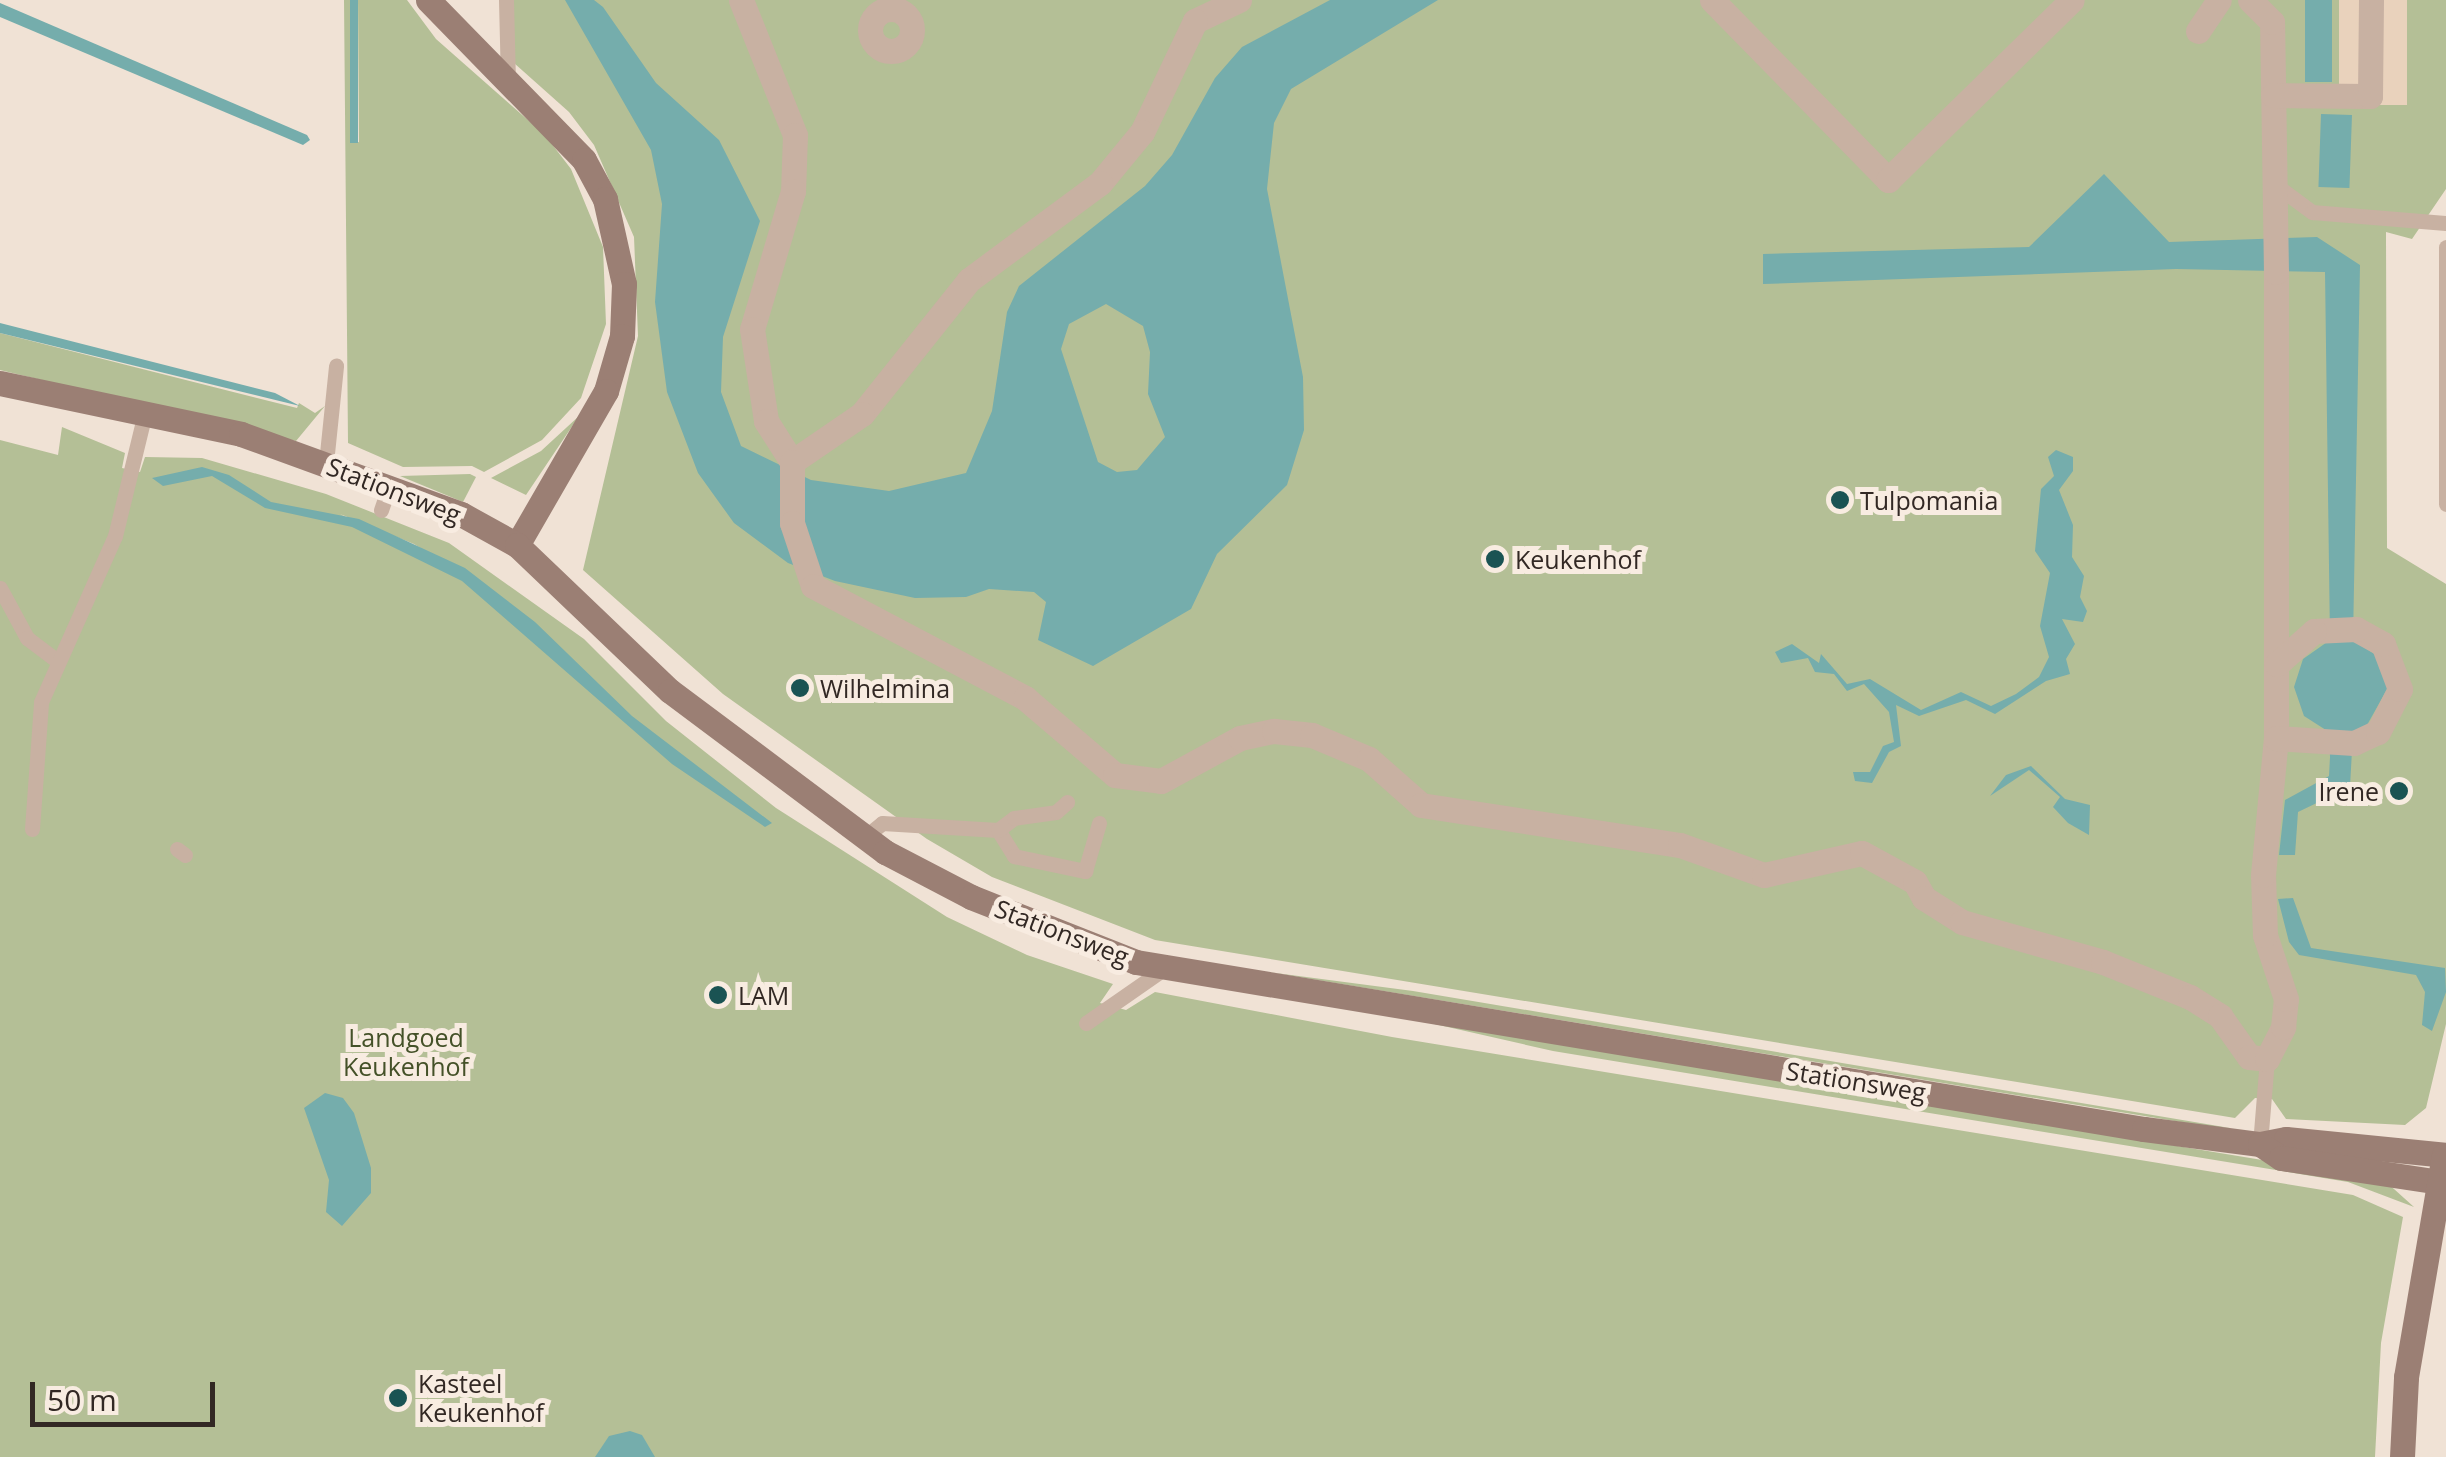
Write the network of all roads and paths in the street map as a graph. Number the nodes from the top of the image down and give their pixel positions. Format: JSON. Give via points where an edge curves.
{"nodes":[{"id":1,"x":428,"y":0,"type":"edge"},
{"id":2,"x":506,"y":0,"type":"edge"},
{"id":3,"x":741,"y":0,"type":"edge"},
{"id":4,"x":1239,"y":0,"type":"edge"},
{"id":5,"x":1712,"y":0,"type":"edge"},
{"id":6,"x":2072,"y":0,"type":"edge"},
{"id":7,"x":2219,"y":0,"type":"edge"},
{"id":8,"x":2250,"y":0,"type":"edge"},
{"id":9,"x":2371,"y":0,"type":"edge"},
{"id":10,"x":2198,"y":30,"type":"dead end"},
{"id":11,"x":508,"y":80,"type":"junction"},
{"id":12,"x":2272,"y":95,"type":"junction"},
{"id":13,"x":2273,"y":183,"type":"junction"},
{"id":14,"x":2446,"y":222,"type":"edge"},
{"id":15,"x":2446,"y":248,"type":"edge"},
{"id":16,"x":336,"y":366,"type":"dead end"},
{"id":17,"x":0,"y":383,"type":"edge"},
{"id":18,"x":145,"y":412,"type":"junction"},
{"id":19,"x":326,"y":463,"type":"junction"},
{"id":20,"x":792,"y":465,"type":"junction"},
{"id":21,"x":390,"y":484,"type":"junction"},
{"id":22,"x":2446,"y":504,"type":"edge"},
{"id":23,"x":381,"y":510,"type":"dead end"},
{"id":24,"x":517,"y":545,"type":"junction"},
{"id":25,"x":0,"y":588,"type":"edge"},
{"id":26,"x":58,"y":661,"type":"junction"},
{"id":27,"x":2277,"y":664,"type":"junction"},
{"id":28,"x":2276,"y":738,"type":"junction"},
{"id":29,"x":1067,"y":802,"type":"dead end"},
{"id":30,"x":1099,"y":823,"type":"dead end"},
{"id":31,"x":32,"y":830,"type":"dead end"},
{"id":32,"x":998,"y":830,"type":"junction"},
{"id":33,"x":865,"y":836,"type":"junction"},
{"id":34,"x":1165,"y":968,"type":"junction"},
{"id":35,"x":1086,"y":1023,"type":"dead end"},
{"id":36,"x":2267,"y":1059,"type":"junction"},
{"id":37,"x":2260,"y":1144,"type":"junction"},
{"id":38,"x":2446,"y":1152,"type":"edge"},
{"id":39,"x":2443,"y":1182,"type":"edge"},
{"id":40,"x":2402,"y":1457,"type":"edge"}],
"edges":[{"from":1,"to":11,"type":"main road"},
{"from":2,"to":11,"type":"lane"},
{"from":3,"to":20,"type":"street","via":[[795,135],[793,191],[752,329],[766,420]]},
{"from":4,"to":20,"type":"street","via":[[1194,22],[1142,132],[1100,182],[969,280],[862,414]]},
{"from":5,"to":6,"type":"street","via":[[1888,180]]},
{"from":7,"to":10,"type":"street"},
{"from":8,"to":12,"type":"street","via":[[2272,22]]},
{"from":9,"to":12,"type":"street","via":[[2370,96]]},
{"from":11,"to":24,"type":"main road","via":[[584,160],[605,199],[624,284],[622,336],[606,391]]},
{"from":12,"to":13,"type":"street"},
{"from":13,"to":14,"type":"lane","via":[[2312,212]]},
{"from":13,"to":27,"type":"street"},
{"from":15,"to":22,"type":"lane"},
{"from":16,"to":19,"type":"lane"},
{"from":17,"to":18,"type":"main road","name":"Stationsweg"},
{"from":18,"to":19,"type":"main road","name":"Stationsweg"},
{"from":18,"to":26,"type":"lane","via":[[115,536]]},
{"from":19,"to":21,"type":"main road","name":"Stationsweg"},
{"from":20,"to":36,"type":"street","via":[[792,523],[812,586],[1025,698],[1115,774],[1161,781],[1240,738],[1274,731],[1312,735],[1369,759],[1421,804],[1680,845],[1764,875],[1862,853],[1915,882],[1924,898],[1962,922],[2104,962],[2190,997],[2220,1016],[2250,1057]]},
{"from":21,"to":23,"type":"lane"},
{"from":21,"to":24,"type":"main road","name":"Stationsweg"},
{"from":24,"to":33,"type":"main road","name":"Stationsweg","via":[[670,692]]},
{"from":25,"to":26,"type":"lane","via":[[27,638]]},
{"from":26,"to":31,"type":"lane","via":[[41,702]]},
{"from":27,"to":28,"type":"street"},
{"from":27,"to":28,"type":"street","via":[[2304,636],[2356,629],[2383,644],[2400,689],[2394,713],[2378,732],[2340,743]]},
{"from":28,"to":36,"type":"street","via":[[2262,875],[2265,935],[2286,999],[2283,1027]]},
{"from":29,"to":32,"type":"lane","via":[[1056,812],[1014,818]]},
{"from":30,"to":32,"type":"lane","via":[[1085,871],[1014,856]]},
{"from":32,"to":33,"type":"lane","via":[[882,823]]},
{"from":33,"to":34,"type":"main road","name":"Stationsweg","via":[[971,896]]},
{"from":34,"to":35,"type":"lane"},
{"from":34,"to":37,"type":"main road","name":"Stationsweg"},
{"from":36,"to":37,"type":"lane"},
{"from":37,"to":38,"type":"main road","name":"Stationsweg","via":[[2286,1139]]},
{"from":37,"to":39,"type":"main road","name":"Stationsweg","via":[[2281,1158]]},
{"from":38,"to":39,"type":"main road","name":"Stationsweg"},
{"from":39,"to":40,"type":"main road","via":[[2406,1377]]}]}
